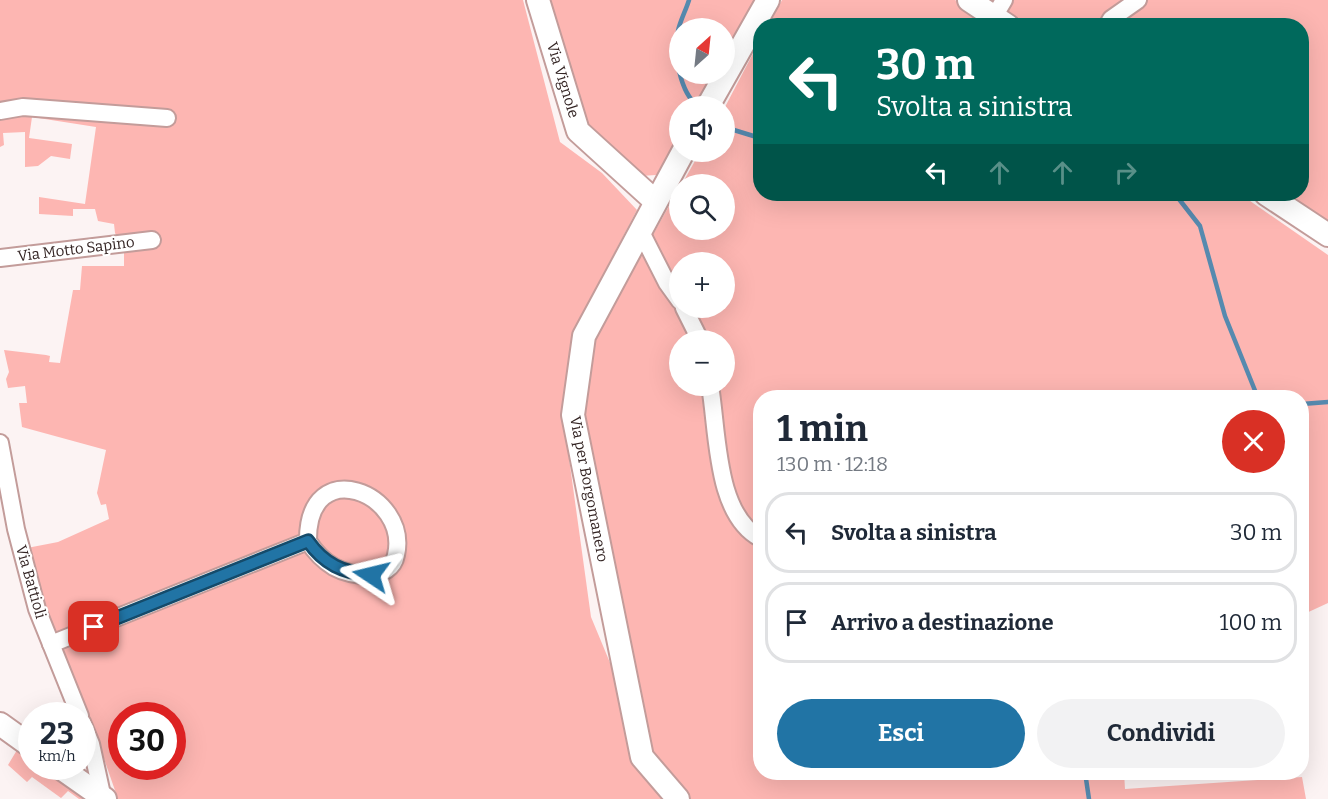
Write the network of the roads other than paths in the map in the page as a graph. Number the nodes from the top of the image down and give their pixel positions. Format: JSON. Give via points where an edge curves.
{"nodes":[{"id":1,"x":538,"y":0,"type":"edge"},
{"id":2,"x":768,"y":0,"type":"edge"},
{"id":3,"x":969,"y":0,"type":"edge"},
{"id":4,"x":1138,"y":0,"type":"edge"},
{"id":5,"x":1002,"y":14,"type":"edge"},
{"id":6,"x":758,"y":18,"type":"edge"},
{"id":7,"x":1112,"y":18,"type":"edge"},
{"id":8,"x":753,"y":26,"type":"edge"},
{"id":9,"x":713,"y":96,"type":"edge"},
{"id":10,"x":0,"y":111,"type":"edge"},
{"id":11,"x":167,"y":118,"type":"dead end"},
{"id":12,"x":676,"y":162,"type":"edge"},
{"id":13,"x":655,"y":201,"type":"junction"},
{"id":14,"x":1277,"y":201,"type":"edge"},
{"id":15,"x":640,"y":230,"type":"junction"},
{"id":16,"x":1328,"y":235,"type":"edge"},
{"id":17,"x":152,"y":240,"type":"dead end"},
{"id":18,"x":0,"y":258,"type":"edge"},
{"id":19,"x":669,"y":286,"type":"edge"},
{"id":20,"x":711,"y":396,"type":"edge"},
{"id":21,"x":0,"y":443,"type":"edge"},
{"id":22,"x":753,"y":531,"type":"edge"},
{"id":23,"x":308,"y":541,"type":"junction"},
{"id":24,"x":51,"y":644,"type":"junction"},
{"id":25,"x":74,"y":702,"type":"edge"},
{"id":26,"x":0,"y":724,"type":"edge"},
{"id":27,"x":18,"y":737,"type":"edge"},
{"id":28,"x":96,"y":765,"type":"edge"},
{"id":29,"x":78,"y":780,"type":"edge"},
{"id":30,"x":104,"y":798,"type":"edge"},
{"id":31,"x":678,"y":799,"type":"edge"}],
"edges":[{"from":1,"to":13,"type":"main road","name":"Via Vignole","via":[[578,131]]},
{"from":2,"to":6,"type":"main road"},
{"from":3,"to":5,"type":"main road"},
{"from":4,"to":7,"type":"street"},
{"from":8,"to":9,"type":"main road"},
{"from":10,"to":11,"type":"street","via":[[23,107]]},
{"from":12,"to":13,"type":"main road","name":"Via per Borgomanero"},
{"from":13,"to":15,"type":"main road","name":"Via per Borgomanero"},
{"from":14,"to":16,"type":"main road"},
{"from":15,"to":19,"type":"street"},
{"from":15,"to":31,"type":"main road","name":"Via per Borgomanero","via":[[584,336],[573,415],[642,757]]},
{"from":17,"to":18,"type":"street","name":"Via Motto Sapino"},
{"from":20,"to":22,"type":"street","via":[[724,483],[734,512]]},
{"from":21,"to":24,"type":"street","name":"Via Battioli","via":[[19,541]]},
{"from":23,"to":23,"type":"street","via":[[318,556],[354,574],[371,575],[388,569],[396,556],[396,535],[388,517],[376,499],[359,490],[340,489],[324,497],[312,511]]},
{"from":23,"to":24,"type":"street"},
{"from":24,"to":25,"type":"street","name":"Via Battioli"},
{"from":26,"to":27,"type":"main road"},
{"from":28,"to":30,"type":"street"},
{"from":29,"to":30,"type":"main road"}]}
